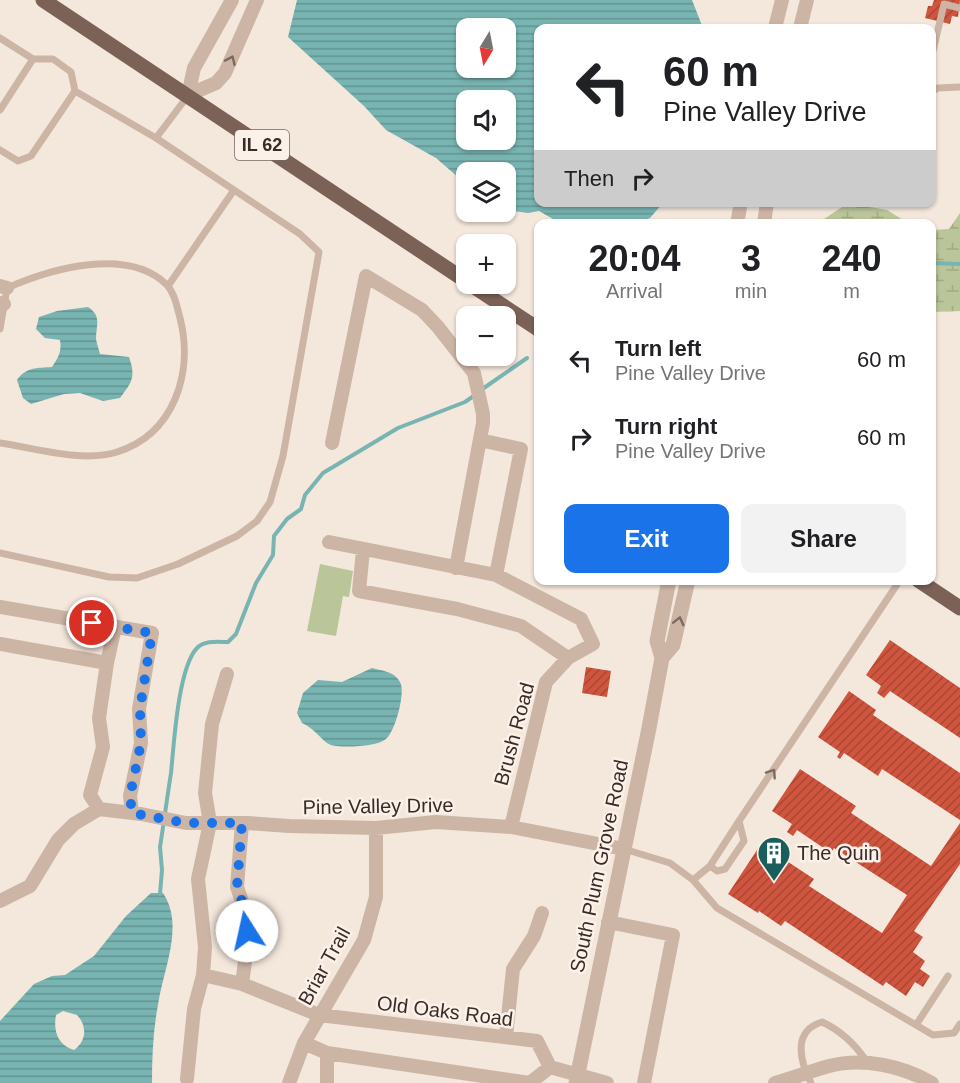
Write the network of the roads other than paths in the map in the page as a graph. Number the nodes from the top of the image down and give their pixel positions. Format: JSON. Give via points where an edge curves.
{"nodes":[{"id":1,"x":43,"y":0,"type":"edge"},
{"id":2,"x":232,"y":0,"type":"edge"},
{"id":3,"x":257,"y":0,"type":"edge"},
{"id":4,"x":782,"y":0,"type":"edge"},
{"id":5,"x":807,"y":0,"type":"edge"},
{"id":6,"x":960,"y":8,"type":"edge"},
{"id":7,"x":776,"y":24,"type":"edge"},
{"id":8,"x":801,"y":24,"type":"edge"},
{"id":9,"x":936,"y":37,"type":"edge"},
{"id":10,"x":0,"y":38,"type":"edge"},
{"id":11,"x":33,"y":58,"type":"junction"},
{"id":12,"x":960,"y":87,"type":"edge"},
{"id":13,"x":936,"y":89,"type":"edge"},
{"id":14,"x":75,"y":91,"type":"junction"},
{"id":15,"x":188,"y":95,"type":"junction"},
{"id":16,"x":0,"y":110,"type":"edge"},
{"id":17,"x":156,"y":138,"type":"junction"},
{"id":18,"x":0,"y":150,"type":"edge"},
{"id":19,"x":234,"y":190,"type":"junction"},
{"id":20,"x":456,"y":274,"type":"edge"},
{"id":21,"x":168,"y":286,"type":"junction"},
{"id":22,"x":3,"y":287,"type":"edge"},
{"id":23,"x":486,"y":294,"type":"edge"},
{"id":24,"x":2,"y":304,"type":"edge"},
{"id":25,"x":534,"y":326,"type":"edge"},
{"id":26,"x":0,"y":329,"type":"edge"},
{"id":27,"x":480,"y":440,"type":"junction"},
{"id":28,"x":0,"y":442,"type":"edge"},
{"id":29,"x":332,"y":443,"type":"dead end"},
{"id":30,"x":329,"y":542,"type":"dead end"},
{"id":31,"x":363,"y":550,"type":"junction"},
{"id":32,"x":0,"y":553,"type":"edge"},
{"id":33,"x":456,"y":568,"type":"junction"},
{"id":34,"x":496,"y":575,"type":"junction"},
{"id":35,"x":668,"y":585,"type":"edge"},
{"id":36,"x":687,"y":585,"type":"edge"},
{"id":37,"x":897,"y":585,"type":"edge"},
{"id":38,"x":926,"y":585,"type":"edge"},
{"id":39,"x":0,"y":607,"type":"edge"},
{"id":40,"x":960,"y":608,"type":"edge"},
{"id":41,"x":115,"y":627,"type":"junction"},
{"id":42,"x":0,"y":644,"type":"edge"},
{"id":43,"x":568,"y":658,"type":"junction"},
{"id":44,"x":662,"y":658,"type":"junction"},
{"id":45,"x":107,"y":663,"type":"junction"},
{"id":46,"x":227,"y":674,"type":"dead end"},
{"id":47,"x":99,"y":809,"type":"junction"},
{"id":48,"x":136,"y":813,"type":"junction"},
{"id":49,"x":739,"y":821,"type":"junction"},
{"id":50,"x":210,"y":823,"type":"junction"},
{"id":51,"x":242,"y":823,"type":"junction"},
{"id":52,"x":511,"y":827,"type":"junction"},
{"id":53,"x":376,"y":828,"type":"junction"},
{"id":54,"x":624,"y":849,"type":"junction"},
{"id":55,"x":710,"y":866,"type":"junction"},
{"id":56,"x":693,"y":880,"type":"junction"},
{"id":57,"x":0,"y":902,"type":"edge"},
{"id":58,"x":542,"y":913,"type":"dead end"},
{"id":59,"x":608,"y":922,"type":"junction"},
{"id":60,"x":203,"y":975,"type":"junction"},
{"id":61,"x":948,"y":976,"type":"dead end"},
{"id":62,"x":242,"y":984,"type":"junction"},
{"id":63,"x":319,"y":1015,"type":"junction"},
{"id":64,"x":960,"y":1024,"type":"edge"},
{"id":65,"x":916,"y":1025,"type":"junction"},
{"id":66,"x":506,"y":1037,"type":"junction"},
{"id":67,"x":304,"y":1043,"type":"junction"},
{"id":68,"x":327,"y":1053,"type":"junction"},
{"id":69,"x":868,"y":1063,"type":"junction"},
{"id":70,"x":550,"y":1067,"type":"junction"},
{"id":71,"x":577,"y":1078,"type":"edge"},
{"id":72,"x":808,"y":1078,"type":"edge"},
{"id":73,"x":187,"y":1079,"type":"dead end"},
{"id":74,"x":288,"y":1083,"type":"edge"},
{"id":75,"x":327,"y":1083,"type":"edge"},
{"id":76,"x":607,"y":1083,"type":"edge"},
{"id":77,"x":644,"y":1083,"type":"edge"},
{"id":78,"x":776,"y":1083,"type":"edge"},
{"id":79,"x":932,"y":1083,"type":"edge"}],
"edges":[{"from":1,"to":15,"type":"main road","number":"IL 62"},
{"from":2,"to":15,"type":"street","via":[[194,68]]},
{"from":15,"to":3,"type":"street","one_way":true,"via":[[216,83],[225,73]]},
{"from":4,"to":7,"type":"street"},
{"from":5,"to":8,"type":"street"},
{"from":6,"to":9,"type":"lane","via":[[944,4]]},
{"from":10,"to":11,"type":"lane"},
{"from":11,"to":14,"type":"lane","via":[[53,59],[71,72]]},
{"from":11,"to":16,"type":"lane"},
{"from":12,"to":13,"type":"lane"},
{"from":14,"to":17,"type":"lane"},
{"from":14,"to":18,"type":"lane","via":[[31,156],[18,161]]},
{"from":15,"to":17,"type":"lane"},
{"from":15,"to":20,"type":"main road","number":"IL 62"},
{"from":17,"to":19,"type":"lane"},
{"from":19,"to":21,"type":"lane"},
{"from":19,"to":32,"type":"lane","via":[[300,234],[319,252],[283,456],[270,502],[257,521],[237,536],[137,578],[109,577]]},
{"from":21,"to":22,"type":"lane","via":[[137,268],[107,264],[63,269]]},
{"from":21,"to":28,"type":"lane","via":[[184,333],[184,374],[176,400],[154,430],[129,447],[99,456]]},
{"from":22,"to":24,"type":"lane"},
{"from":23,"to":25,"type":"main road","number":"IL 62"},
{"from":24,"to":26,"type":"lane"},
{"from":27,"to":29,"type":"street","via":[[483,414],[474,372],[422,310],[366,276]]},
{"from":27,"to":33,"type":"street"},
{"from":27,"to":34,"type":"street","via":[[521,449]]},
{"from":30,"to":31,"type":"street"},
{"from":31,"to":33,"type":"street"},
{"from":31,"to":43,"type":"street","via":[[359,591],[457,609],[520,626]]},
{"from":33,"to":34,"type":"street"},
{"from":34,"to":43,"type":"street","name":"Brush Road","via":[[581,620],[593,644]]},
{"from":35,"to":44,"type":"street","name":"South Plum Grove Road","via":[[657,641]]},
{"from":44,"to":36,"type":"street","name":"South Plum Grove Road","one_way":true,"via":[[673,645]]},
{"from":49,"to":37,"type":"lane","one_way":true},
{"from":38,"to":40,"type":"main road"},
{"from":39,"to":41,"type":"street"},
{"from":41,"to":45,"type":"street"},
{"from":41,"to":48,"type":"street","via":[[152,633],[140,709],[141,743],[130,796]]},
{"from":42,"to":45,"type":"street"},
{"from":43,"to":52,"type":"street","name":"Brush Road","via":[[546,682]]},
{"from":44,"to":54,"type":"street","name":"South Plum Grove Road"},
{"from":45,"to":47,"type":"street","via":[[99,718],[103,747],[90,795]]},
{"from":46,"to":50,"type":"street","via":[[212,724],[205,793]]},
{"from":47,"to":48,"type":"street","name":"Pine Valley Drive"},
{"from":47,"to":57,"type":"street","via":[[74,824],[58,840],[30,886]]},
{"from":48,"to":50,"type":"street","name":"Pine Valley Drive","via":[[186,823]]},
{"from":49,"to":55,"type":"lane"},
{"from":49,"to":55,"type":"lane","via":[[744,841],[725,869],[717,871]]},
{"from":50,"to":51,"type":"street","name":"Pine Valley Drive"},
{"from":50,"to":60,"type":"street","via":[[198,879],[206,947]]},
{"from":51,"to":53,"type":"street","name":"Pine Valley Drive"},
{"from":51,"to":62,"type":"street","via":[[237,887],[247,916],[248,946]]},
{"from":52,"to":53,"type":"street","name":"Pine Valley Drive","via":[[436,822]]},
{"from":52,"to":54,"type":"street","name":"Pine Valley Drive"},
{"from":53,"to":63,"type":"street","name":"Briar Trail","via":[[376,897],[364,940]]},
{"from":54,"to":56,"type":"lane","via":[[670,863]]},
{"from":54,"to":59,"type":"street","name":"South Plum Grove Road"},
{"from":55,"to":56,"type":"lane"},
{"from":56,"to":65,"type":"lane","via":[[717,908]]},
{"from":58,"to":66,"type":"street","via":[[534,936],[513,969]]},
{"from":59,"to":71,"type":"street","name":"South Plum Grove Road"},
{"from":59,"to":77,"type":"street","via":[[672,935]]},
{"from":60,"to":62,"type":"street","name":"Old Oaks Road"},
{"from":60,"to":73,"type":"street","via":[[194,1009]]},
{"from":61,"to":65,"type":"lane"},
{"from":62,"to":63,"type":"street","name":"Old Oaks Road"},
{"from":63,"to":66,"type":"street","name":"Old Oaks Road"},
{"from":63,"to":67,"type":"street","name":"Briar Trail"},
{"from":64,"to":65,"type":"lane","via":[[954,1033],[933,1035]]},
{"from":66,"to":70,"type":"street","name":"Old Oaks Road","via":[[537,1041]]},
{"from":67,"to":68,"type":"street"},
{"from":67,"to":74,"type":"street","name":"Briar Trail"},
{"from":68,"to":70,"type":"street","via":[[530,1083]]},
{"from":68,"to":75,"type":"street"},
{"from":69,"to":72,"type":"street","via":[[831,1065]]},
{"from":69,"to":72,"type":"lane","via":[[856,1045],[822,1022],[812,1025],[803,1039],[800,1054]]},
{"from":69,"to":79,"type":"street","via":[[901,1067]]},
{"from":70,"to":71,"type":"street"},
{"from":71,"to":76,"type":"street"},
{"from":72,"to":78,"type":"street"}]}
